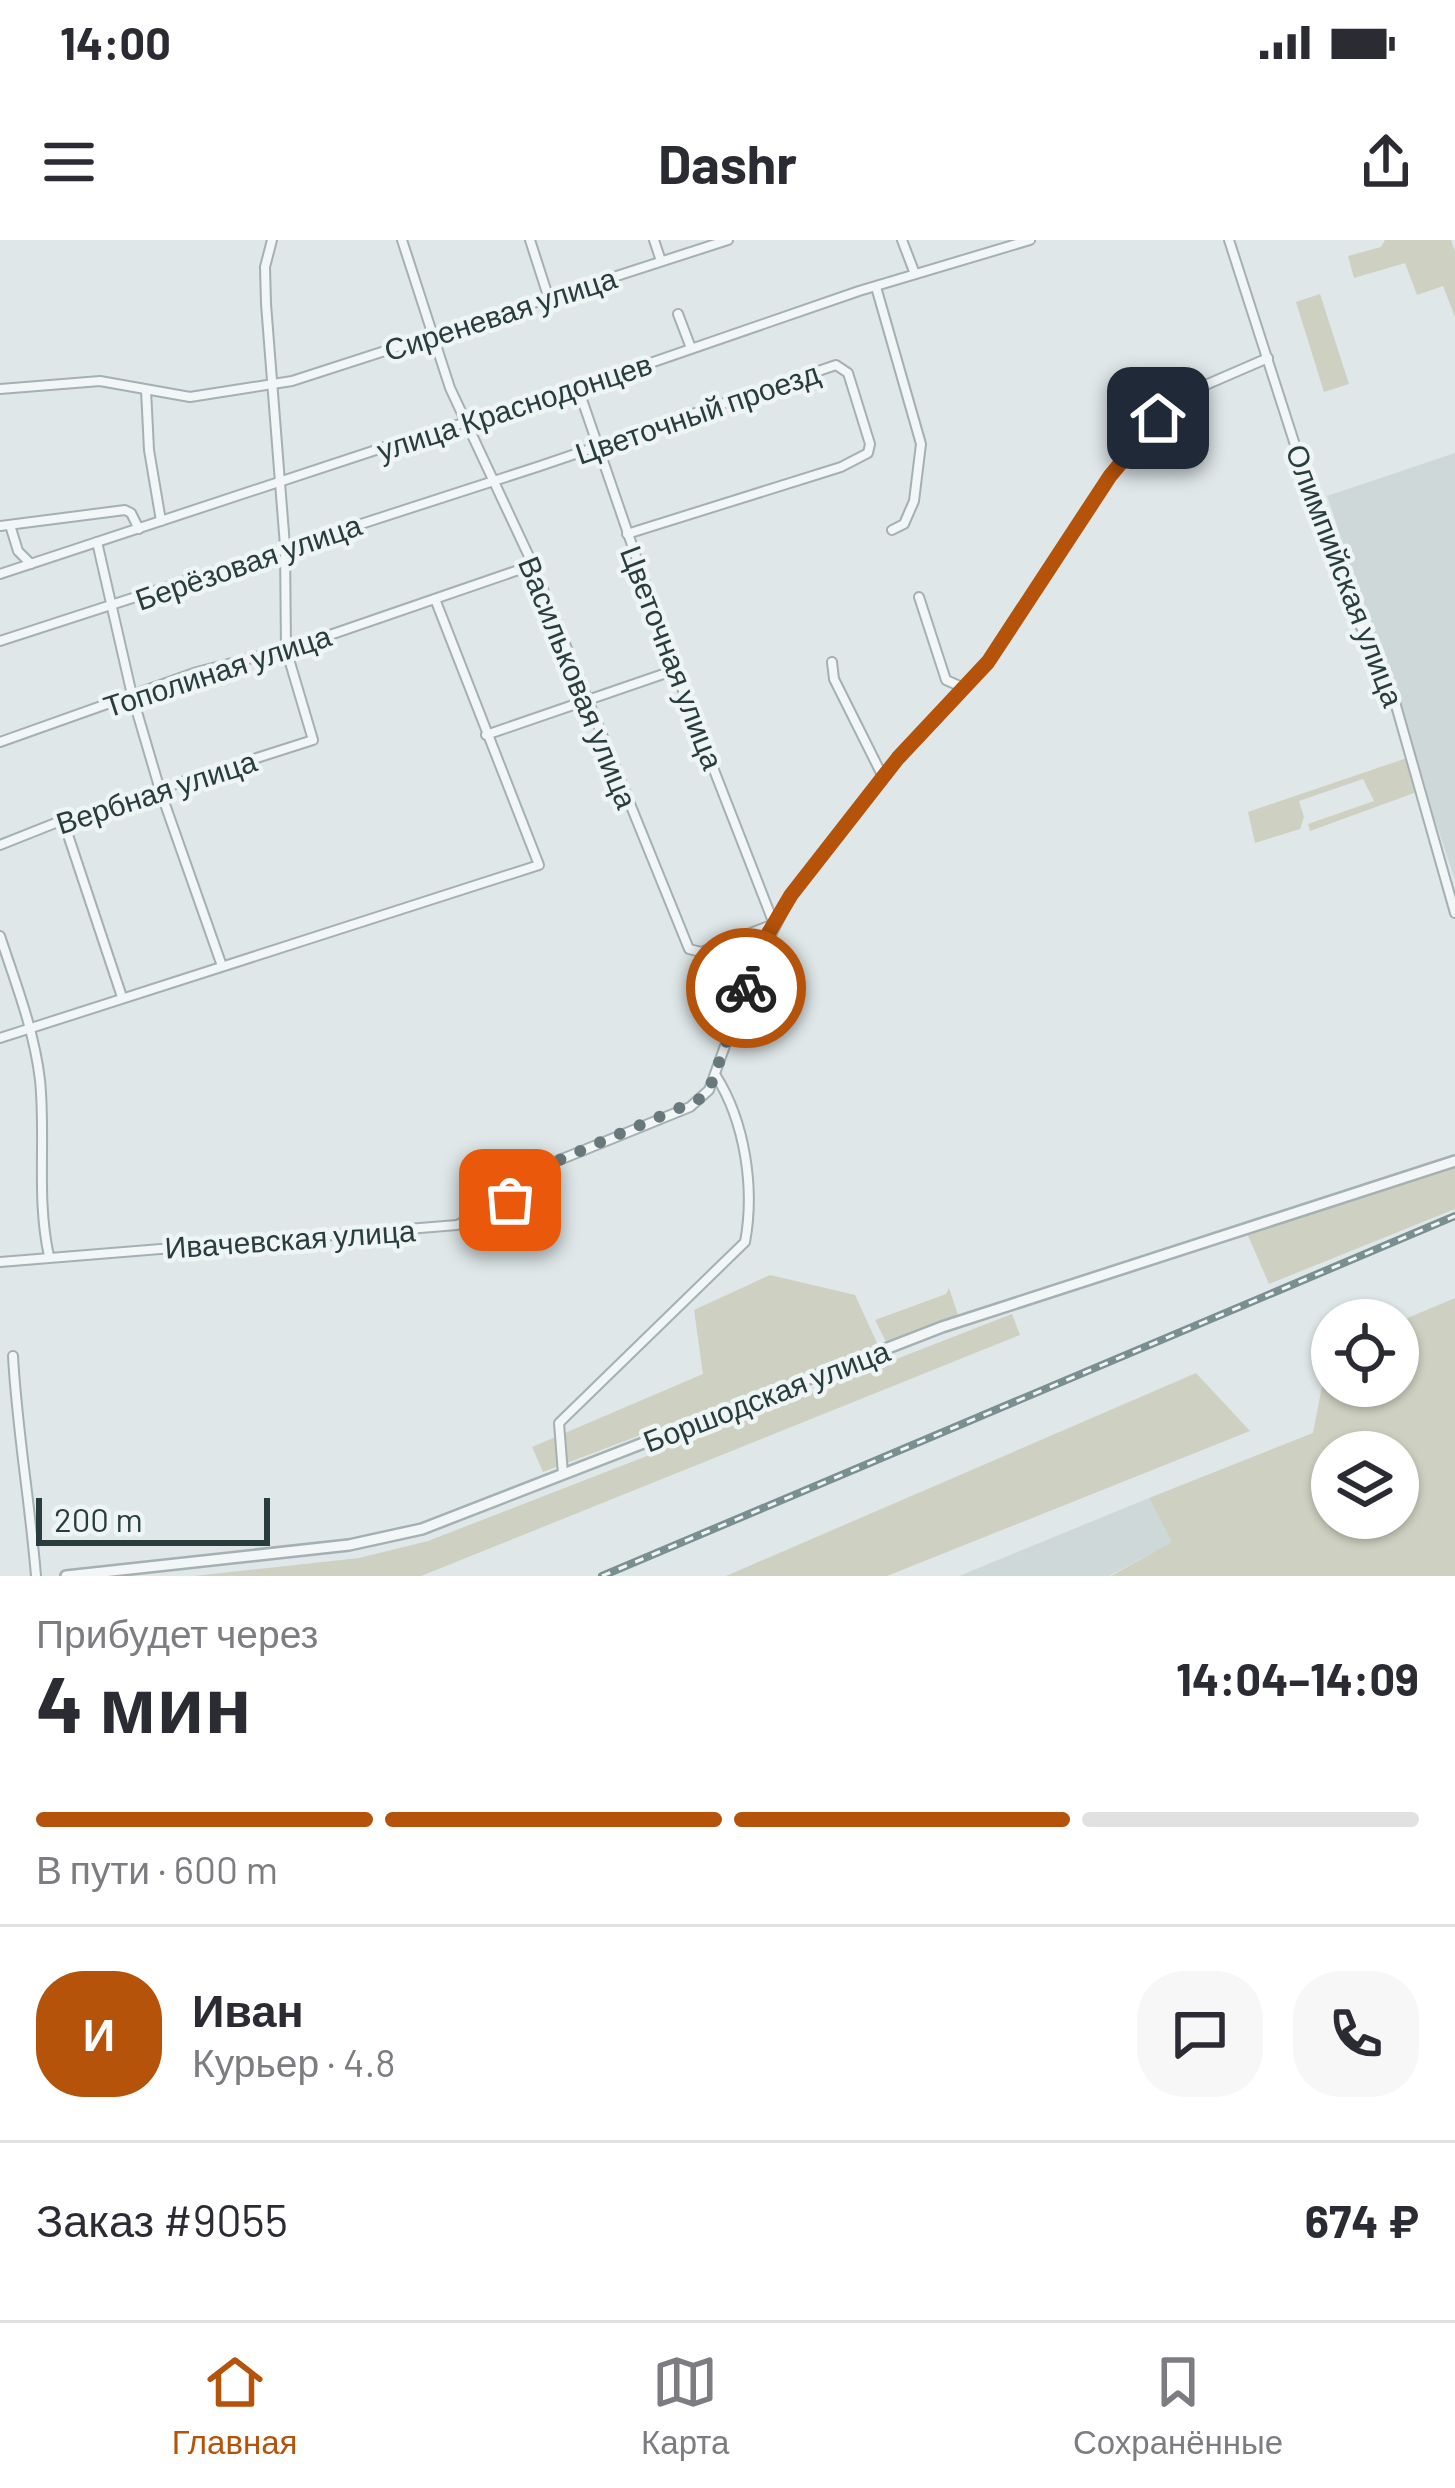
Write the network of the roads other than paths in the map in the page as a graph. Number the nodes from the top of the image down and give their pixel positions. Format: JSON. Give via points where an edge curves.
{"nodes":[{"id":1,"x":272,"y":240,"type":"edge"},
{"id":2,"x":402,"y":240,"type":"edge"},
{"id":3,"x":530,"y":240,"type":"edge"},
{"id":4,"x":654,"y":240,"type":"edge"},
{"id":5,"x":728,"y":240,"type":"edge"},
{"id":6,"x":902,"y":240,"type":"edge"},
{"id":7,"x":1030,"y":240,"type":"edge"},
{"id":8,"x":1229,"y":240,"type":"edge"},
{"id":9,"x":661,"y":261,"type":"junction"},
{"id":10,"x":915,"y":274,"type":"junction"},
{"id":11,"x":876,"y":286,"type":"junction"},
{"id":12,"x":549,"y":299,"type":"junction"},
{"id":13,"x":677,"y":314,"type":"dead end"},
{"id":14,"x":431,"y":334,"type":"junction"},
{"id":15,"x":691,"y":348,"type":"junction"},
{"id":16,"x":1268,"y":358,"type":"junction"},
{"id":17,"x":272,"y":385,"type":"junction"},
{"id":18,"x":578,"y":388,"type":"junction"},
{"id":19,"x":0,"y":389,"type":"edge"},
{"id":20,"x":146,"y":389,"type":"junction"},
{"id":21,"x":466,"y":422,"type":"junction"},
{"id":22,"x":597,"y":447,"type":"junction"},
{"id":23,"x":496,"y":480,"type":"junction"},
{"id":24,"x":281,"y":481,"type":"junction"},
{"id":25,"x":161,"y":521,"type":"junction"},
{"id":26,"x":5,"y":525,"type":"edge"},
{"id":27,"x":139,"y":529,"type":"junction"},
{"id":28,"x":892,"y":530,"type":"dead end"},
{"id":29,"x":627,"y":534,"type":"junction"},
{"id":30,"x":97,"y":542,"type":"junction"},
{"id":31,"x":285,"y":546,"type":"junction"},
{"id":32,"x":31,"y":564,"type":"junction"},
{"id":33,"x":533,"y":565,"type":"junction"},
{"id":34,"x":0,"y":574,"type":"edge"},
{"id":35,"x":919,"y":597,"type":"dead end"},
{"id":36,"x":435,"y":599,"type":"junction"},
{"id":37,"x":110,"y":608,"type":"junction"},
{"id":38,"x":0,"y":640,"type":"edge"},
{"id":39,"x":286,"y":649,"type":"junction"},
{"id":40,"x":832,"y":662,"type":"dead end"},
{"id":41,"x":676,"y":670,"type":"junction"},
{"id":42,"x":964,"y":688,"type":"junction"},
{"id":43,"x":132,"y":695,"type":"junction"},
{"id":44,"x":588,"y":700,"type":"junction"},
{"id":45,"x":485,"y":735,"type":"junction"},
{"id":46,"x":0,"y":742,"type":"edge"},
{"id":47,"x":883,"y":778,"type":"junction"},
{"id":48,"x":160,"y":790,"type":"junction"},
{"id":49,"x":63,"y":820,"type":"junction"},
{"id":50,"x":0,"y":845,"type":"edge"},
{"id":51,"x":1455,"y":913,"type":"edge"},
{"id":52,"x":774,"y":924,"type":"junction"},
{"id":53,"x":0,"y":937,"type":"edge"},
{"id":54,"x":221,"y":966,"type":"junction"},
{"id":55,"x":122,"y":997,"type":"junction"},
{"id":56,"x":32,"y":1028,"type":"junction"},
{"id":57,"x":0,"y":1038,"type":"edge"},
{"id":58,"x":715,"y":1074,"type":"junction"},
{"id":59,"x":1455,"y":1161,"type":"edge"},
{"id":60,"x":50,"y":1256,"type":"junction"},
{"id":61,"x":0,"y":1262,"type":"edge"},
{"id":62,"x":14,"y":1356,"type":"dead end"},
{"id":63,"x":563,"y":1474,"type":"junction"},
{"id":64,"x":35,"y":1576,"type":"edge"},
{"id":65,"x":66,"y":1576,"type":"edge"}],
"edges":[{"from":1,"to":17,"type":"street","via":[[265,267]]},
{"from":2,"to":14,"type":"street","name":"Васильковая улица"},
{"from":3,"to":12,"type":"street"},
{"from":4,"to":9,"type":"street"},
{"from":5,"to":9,"type":"street","name":"Сиреневая улица"},
{"from":6,"to":10,"type":"street"},
{"from":7,"to":10,"type":"street","name":"улица Краснодонцев"},
{"from":8,"to":16,"type":"street","name":"Олимпийская улица"},
{"from":9,"to":12,"type":"street","name":"Сиреневая улица"},
{"from":10,"to":11,"type":"street","name":"улица Краснодонцев"},
{"from":11,"to":15,"type":"street","name":"улица Краснодонцев"},
{"from":11,"to":28,"type":"street","via":[[921,444],[914,501]]},
{"from":12,"to":14,"type":"street","name":"Сиреневая улица"},
{"from":13,"to":15,"type":"street"},
{"from":14,"to":17,"type":"street","name":"Сиреневая улица"},
{"from":14,"to":21,"type":"street","name":"Васильковая улица"},
{"from":15,"to":18,"type":"street","name":"улица Краснодонцев"},
{"from":16,"to":42,"type":"street","via":[[1187,393],[1158,418]]},
{"from":16,"to":51,"type":"street","name":"Олимпийская улица","via":[[1348,598],[1395,702]]},
{"from":17,"to":20,"type":"street","name":"Сиреневая улица","via":[[190,398]]},
{"from":17,"to":24,"type":"street"},
{"from":18,"to":21,"type":"street","name":"улица Краснодонцев"},
{"from":18,"to":22,"type":"street","name":"Цветочная улица"},
{"from":19,"to":20,"type":"street","name":"Сиреневая улица","via":[[100,381]]},
{"from":20,"to":25,"type":"street"},
{"from":21,"to":23,"type":"street","name":"Васильковая улица"},
{"from":21,"to":24,"type":"street","name":"улица Краснодонцев"},
{"from":22,"to":23,"type":"street","name":"Цветочный проезд"},
{"from":22,"to":29,"type":"street","name":"Цветочная улица"},
{"from":22,"to":29,"type":"street","name":"Цветочный проезд","via":[[836,365],[848,373],[868,453]]},
{"from":23,"to":31,"type":"street","name":"Берёзовая улица"},
{"from":23,"to":33,"type":"street","name":"Васильковая улица"},
{"from":24,"to":25,"type":"street","name":"улица Краснодонцев"},
{"from":24,"to":31,"type":"street"},
{"from":25,"to":27,"type":"street","name":"улица Краснодонцев"},
{"from":26,"to":27,"type":"street","via":[[125,510]]},
{"from":26,"to":32,"type":"street"},
{"from":27,"to":30,"type":"street","name":"улица Краснодонцев"},
{"from":29,"to":41,"type":"street","name":"Цветочная улица"},
{"from":30,"to":32,"type":"street","name":"улица Краснодонцев"},
{"from":30,"to":37,"type":"street"},
{"from":31,"to":37,"type":"street","name":"Берёзовая улица"},
{"from":31,"to":39,"type":"street"},
{"from":32,"to":34,"type":"street","name":"улица Краснодонцев"},
{"from":33,"to":36,"type":"street","name":"Тополиная улица"},
{"from":33,"to":44,"type":"street","name":"Васильковая улица"},
{"from":35,"to":42,"type":"street","via":[[946,680]]},
{"from":36,"to":39,"type":"street","name":"Тополиная улица"},
{"from":36,"to":45,"type":"street"},
{"from":37,"to":38,"type":"street","name":"Берёзовая улица"},
{"from":37,"to":43,"type":"street"},
{"from":39,"to":43,"type":"street","name":"Тополиная улица"},
{"from":39,"to":48,"type":"street","name":"Вербная улица","via":[[314,740]]},
{"from":40,"to":47,"type":"street"},
{"from":41,"to":44,"type":"street"},
{"from":41,"to":52,"type":"street","name":"Цветочная улица"},
{"from":42,"to":47,"type":"street"},
{"from":43,"to":46,"type":"street","name":"Тополиная улица"},
{"from":43,"to":48,"type":"street"},
{"from":44,"to":45,"type":"street"},
{"from":44,"to":52,"type":"street","name":"Васильковая улица","via":[[689,949]]},
{"from":45,"to":54,"type":"street","via":[[539,865]]},
{"from":47,"to":52,"type":"street"},
{"from":48,"to":49,"type":"street","name":"Вербная улица"},
{"from":48,"to":54,"type":"street"},
{"from":49,"to":50,"type":"street","name":"Вербная улица"},
{"from":49,"to":55,"type":"street"},
{"from":52,"to":58,"type":"street"},
{"from":53,"to":56,"type":"street"},
{"from":54,"to":55,"type":"street"},
{"from":55,"to":56,"type":"street"},
{"from":56,"to":57,"type":"street"},
{"from":56,"to":60,"type":"street","via":[[41,1220]]},
{"from":58,"to":60,"type":"street","name":"Ивачевская улица","via":[[690,1107],[557,1161],[510,1200],[457,1225]]},
{"from":58,"to":63,"type":"street","via":[[747,1164],[745,1242],[559,1423]]},
{"from":59,"to":63,"type":"street","name":"Боршодская улица","via":[[942,1327]]},
{"from":60,"to":61,"type":"street","name":"Ивачевская улица"},
{"from":62,"to":64,"type":"street"},
{"from":63,"to":65,"type":"street","name":"Боршодская улица","via":[[374,1540]]}]}
